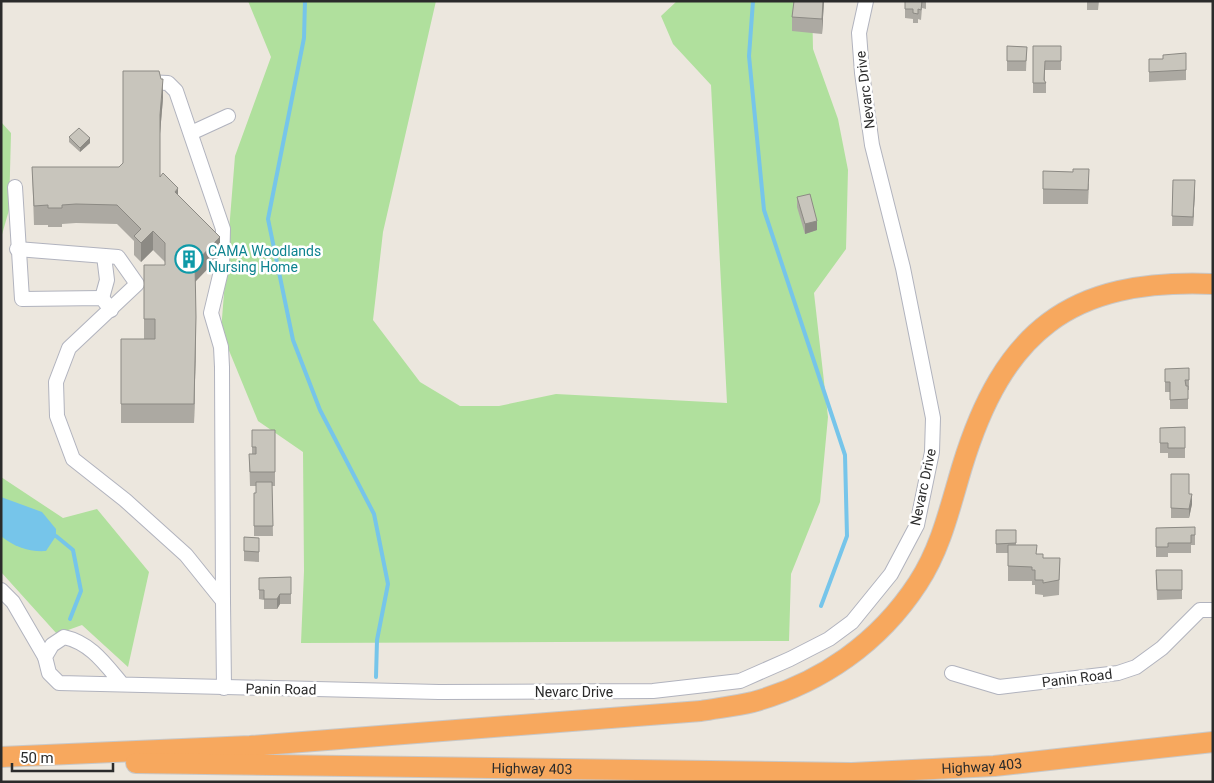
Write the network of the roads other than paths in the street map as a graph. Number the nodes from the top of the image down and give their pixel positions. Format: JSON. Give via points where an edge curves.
{"nodes":[{"id":1,"x":866,"y":1,"type":"edge"},
{"id":2,"x":134,"y":81,"type":"edge"},
{"id":3,"x":228,"y":116,"type":"dead end"},
{"id":4,"x":191,"y":133,"type":"junction"},
{"id":5,"x":15,"y":187,"type":"dead end"},
{"id":6,"x":17,"y":249,"type":"junction"},
{"id":7,"x":104,"y":256,"type":"junction"},
{"id":8,"x":1213,"y":284,"type":"edge"},
{"id":9,"x":102,"y":298,"type":"junction"},
{"id":10,"x":111,"y":310,"type":"junction"},
{"id":11,"x":1,"y":590,"type":"edge"},
{"id":12,"x":223,"y":601,"type":"junction"},
{"id":13,"x":1213,"y":610,"type":"edge"},
{"id":14,"x":44,"y":656,"type":"junction"},
{"id":15,"x":952,"y":673,"type":"dead end"},
{"id":16,"x":122,"y":684,"type":"junction"},
{"id":17,"x":224,"y":688,"type":"junction"},
{"id":18,"x":439,"y":692,"type":"joint"},
{"id":19,"x":1213,"y":742,"type":"edge"},
{"id":20,"x":1,"y":757,"type":"edge"},
{"id":21,"x":1,"y":762,"type":"edge"}],
"edges":[{"from":1,"to":18,"type":"street","name":"Nevarc Drive","via":[[859,33],[872,144],[903,268],[934,418],[932,452],[917,525],[891,574],[852,622],[829,639],[740,681],[653,692]]},
{"from":2,"to":4,"type":"street","via":[[168,83],[176,91]]},
{"from":3,"to":4,"type":"street"},
{"from":4,"to":12,"type":"street","via":[[223,229],[222,267],[211,313],[222,367]]},
{"from":5,"to":6,"type":"street"},
{"from":6,"to":7,"type":"street"},
{"from":6,"to":9,"type":"street","via":[[22,299]]},
{"from":7,"to":9,"type":"street","via":[[107,280]]},
{"from":7,"to":10,"type":"street","via":[[118,257],[138,284]]},
{"from":8,"to":20,"type":"highway","via":[[1150,285],[1106,294],[1058,315],[1025,341],[987,399],[972,436],[948,518],[919,582],[878,633],[839,663],[796,687],[751,702],[701,711],[250,746]]},
{"from":9,"to":10,"type":"street"},
{"from":10,"to":12,"type":"street","via":[[69,348],[56,382],[57,416],[72,459],[126,500],[186,555]]},
{"from":11,"to":14,"type":"street","name":"Panin Road","via":[[13,602]]},
{"from":12,"to":17,"type":"street"},
{"from":13,"to":15,"type":"street","name":"Panin Road","via":[[1200,610],[1162,648],[1136,667],[1118,673],[999,687]]},
{"from":14,"to":16,"type":"street","name":"Panin Road","via":[[49,673],[59,683]]},
{"from":14,"to":16,"type":"street","via":[[52,644],[64,637],[79,640],[97,654]]},
{"from":16,"to":17,"type":"street","name":"Panin Road"},
{"from":17,"to":18,"type":"street","name":"Panin Road"},
{"from":19,"to":21,"type":"highway","name":"Highway 403","via":[[994,766],[852,773]]}]}
